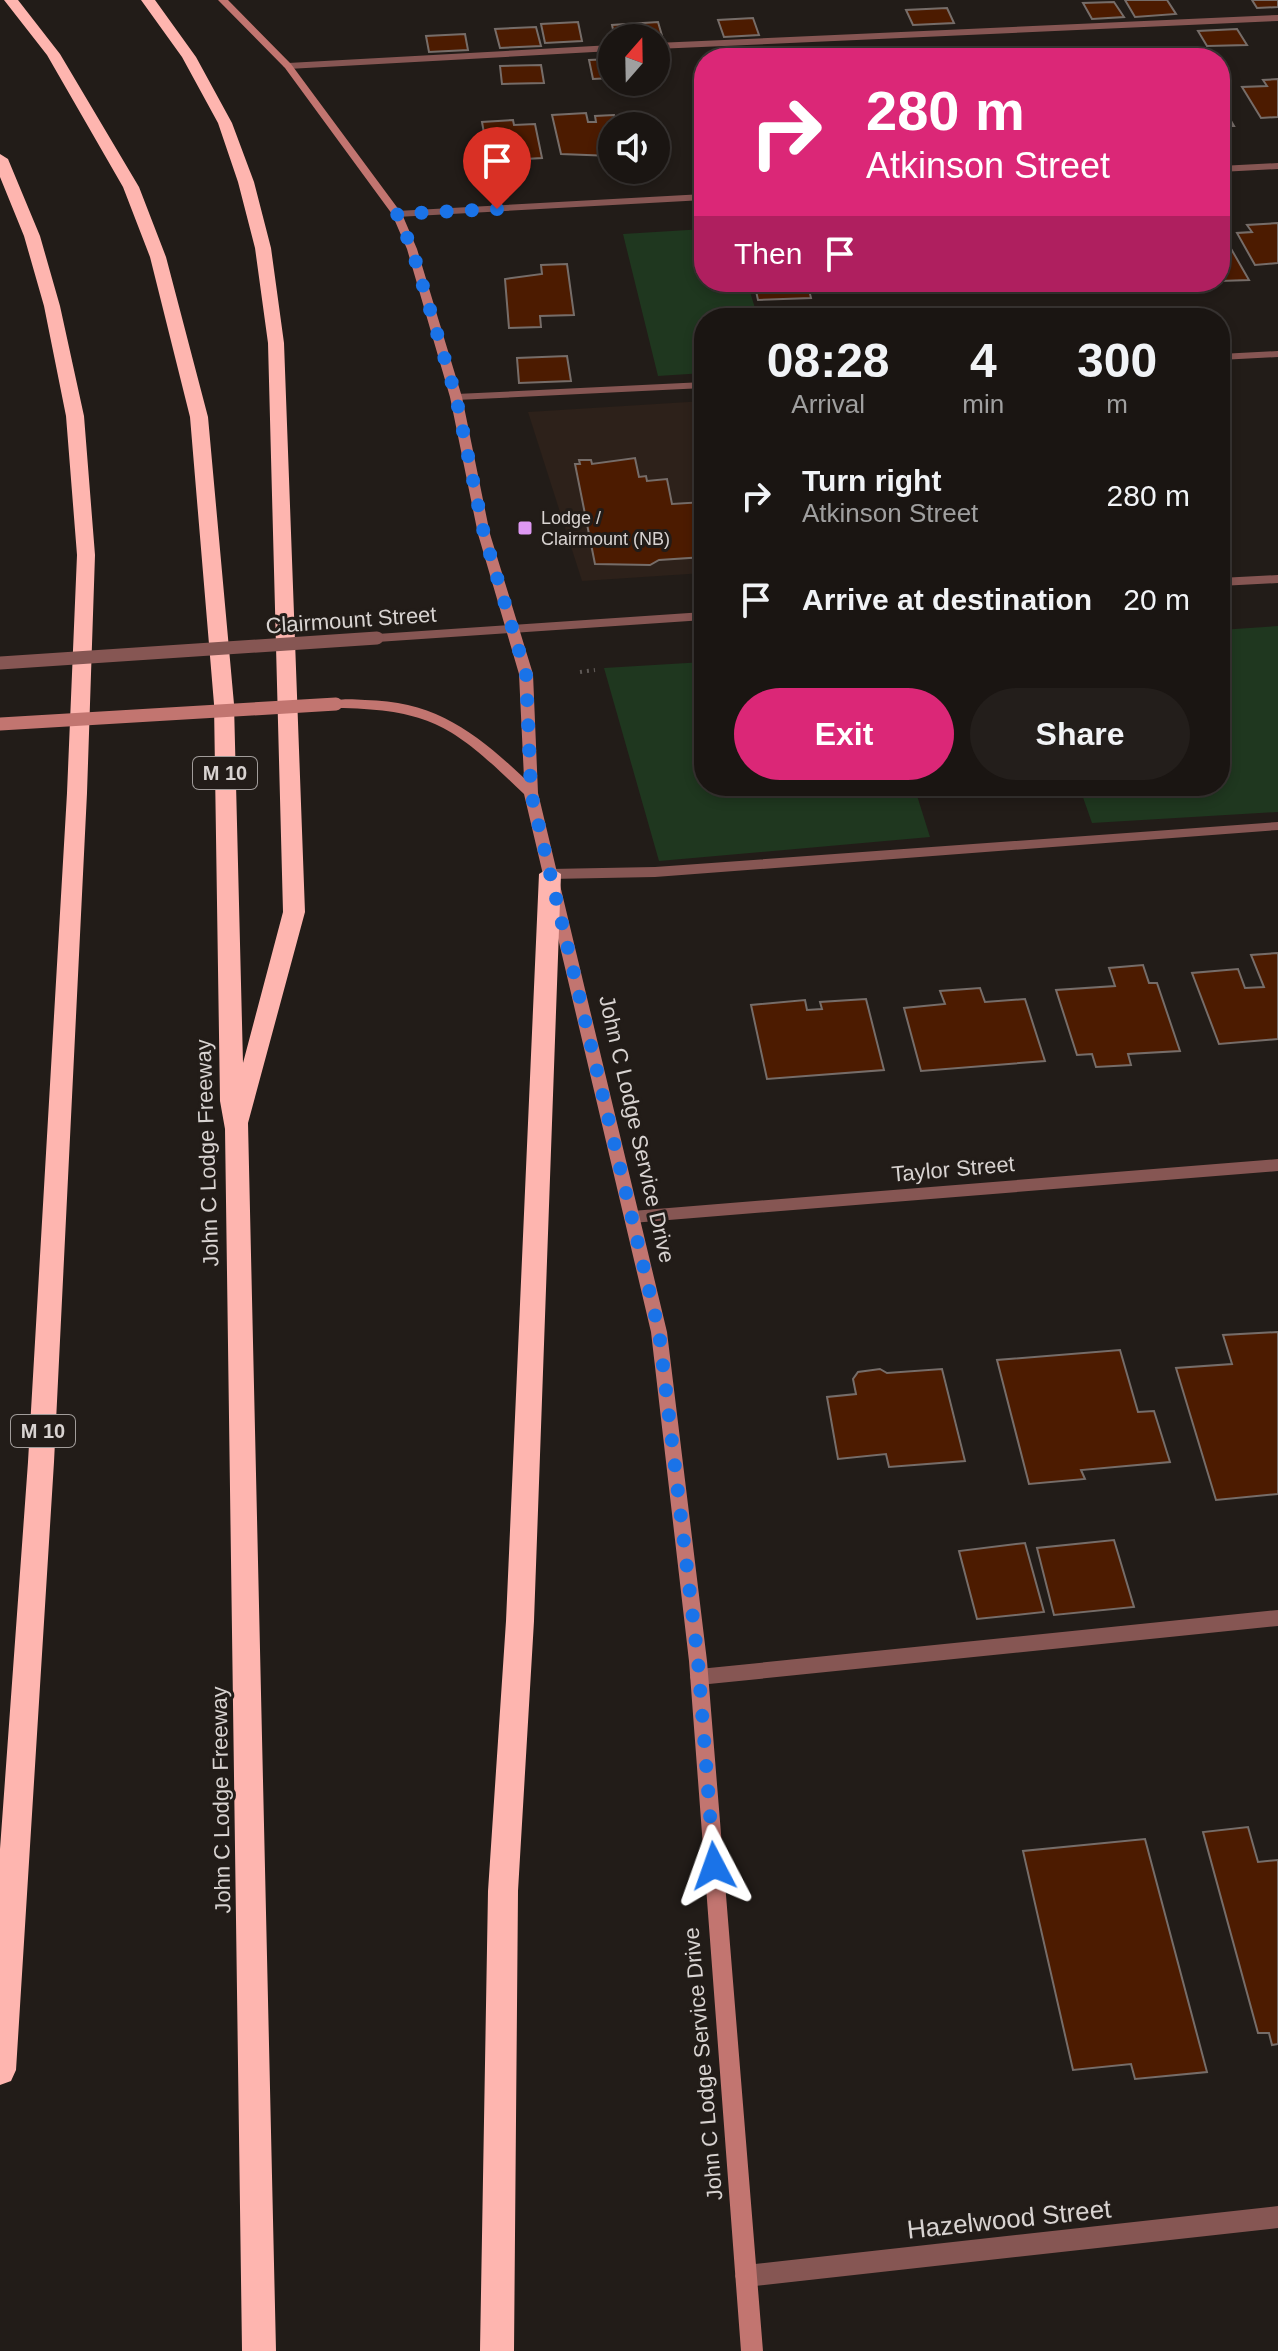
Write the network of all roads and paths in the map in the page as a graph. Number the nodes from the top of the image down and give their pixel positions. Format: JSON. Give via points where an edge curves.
{"nodes":[{"id":1,"x":11,"y":0,"type":"edge"},
{"id":2,"x":148,"y":0,"type":"edge"},
{"id":3,"x":223,"y":0,"type":"edge"},
{"id":4,"x":1278,"y":18,"type":"edge"},
{"id":5,"x":670,"y":45,"type":"edge"},
{"id":6,"x":598,"y":49,"type":"edge"},
{"id":7,"x":288,"y":66,"type":"junction"},
{"id":8,"x":0,"y":159,"type":"edge"},
{"id":9,"x":1278,"y":166,"type":"edge"},
{"id":10,"x":1230,"y":168,"type":"edge"},
{"id":11,"x":694,"y":198,"type":"edge"},
{"id":12,"x":397,"y":214,"type":"junction"},
{"id":13,"x":1278,"y":354,"type":"edge"},
{"id":14,"x":1230,"y":356,"type":"edge"},
{"id":15,"x":694,"y":385,"type":"edge"},
{"id":16,"x":456,"y":397,"type":"junction"},
{"id":17,"x":1278,"y":579,"type":"edge"},
{"id":18,"x":1230,"y":581,"type":"edge"},
{"id":19,"x":694,"y":617,"type":"edge"},
{"id":20,"x":512,"y":629,"type":"junction"},
{"id":21,"x":0,"y":663,"type":"edge"},
{"id":22,"x":595,"y":670,"type":"dead end"},
{"id":23,"x":580,"y":672,"type":"dead end"},
{"id":24,"x":0,"y":724,"type":"edge"},
{"id":25,"x":531,"y":793,"type":"junction"},
{"id":26,"x":1278,"y":826,"type":"edge"},
{"id":27,"x":550,"y":874,"type":"junction"},
{"id":28,"x":237,"y":1129,"type":"junction"},
{"id":29,"x":1278,"y":1165,"type":"edge"},
{"id":30,"x":632,"y":1217,"type":"junction"},
{"id":31,"x":1278,"y":1618,"type":"edge"},
{"id":32,"x":699,"y":1677,"type":"junction"},
{"id":33,"x":0,"y":2070,"type":"edge"},
{"id":34,"x":1278,"y":2217,"type":"edge"},
{"id":35,"x":746,"y":2276,"type":"junction"},
{"id":36,"x":259,"y":2351,"type":"edge"},
{"id":37,"x":497,"y":2351,"type":"edge"},
{"id":38,"x":752,"y":2351,"type":"edge"}],
"edges":[{"from":1,"to":28,"type":"highway","name":"John C Lodge Freeway","number":"M 10","via":[[53,54],[131,187],[158,257],[199,417],[224,704],[232,1101]]},
{"from":2,"to":28,"type":"highway","via":[[189,57],[225,123],[263,248],[276,343],[294,912]]},
{"from":3,"to":7,"type":"main road","name":"John C Lodge Service Drive"},
{"from":4,"to":5,"type":"street"},
{"from":6,"to":7,"type":"street"},
{"from":7,"to":12,"type":"main road","name":"John C Lodge Service Drive"},
{"from":8,"to":33,"type":"highway","number":"M 10","via":[[32,236],[52,306],[75,416],[86,555],[42,1446]]},
{"from":9,"to":10,"type":"street"},
{"from":11,"to":12,"type":"street"},
{"from":12,"to":16,"type":"main road","name":"John C Lodge Service Drive"},
{"from":13,"to":14,"type":"street"},
{"from":15,"to":16,"type":"street"},
{"from":16,"to":20,"type":"main road","name":"John C Lodge Service Drive","via":[[484,534]]},
{"from":17,"to":18,"type":"street"},
{"from":19,"to":20,"type":"street","name":"Clairmount Street"},
{"from":20,"to":21,"type":"street","name":"Clairmount Street","bridge":true},
{"from":20,"to":25,"type":"main road","name":"John C Lodge Service Drive","via":[[526,674]]},
{"from":22,"to":23,"type":"path"},
{"from":24,"to":25,"type":"main road","bridge":true,"via":[[377,703],[427,711],[472,736]]},
{"from":25,"to":27,"type":"main road","name":"John C Lodge Service Drive"},
{"from":26,"to":27,"type":"street","via":[[655,872]]},
{"from":27,"to":30,"type":"main road","name":"John C Lodge Service Drive"},
{"from":27,"to":37,"type":"highway","via":[[521,1605],[503,1891]]},
{"from":28,"to":36,"type":"highway","name":"John C Lodge Freeway","number":"M 10"},
{"from":29,"to":30,"type":"street","name":"Taylor Street"},
{"from":30,"to":32,"type":"main road","name":"John C Lodge Service Drive","via":[[659,1332]]},
{"from":31,"to":32,"type":"street"},
{"from":32,"to":35,"type":"main road","name":"John C Lodge Service Drive"},
{"from":34,"to":35,"type":"street","name":"Hazelwood Street"},
{"from":35,"to":38,"type":"main road","name":"John C Lodge Service Drive"}]}
